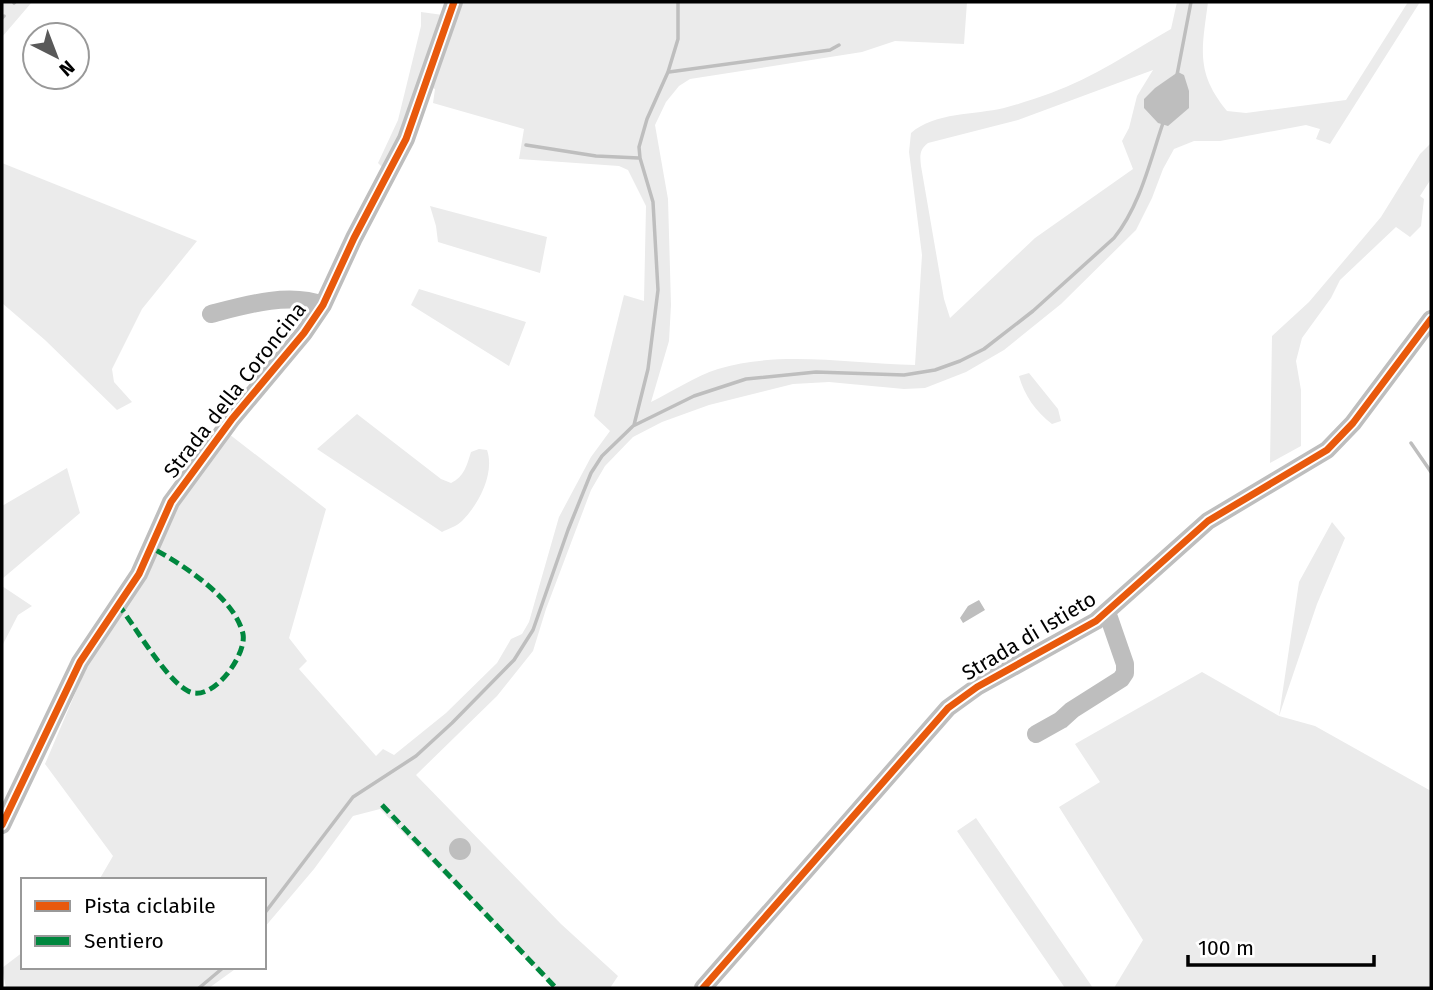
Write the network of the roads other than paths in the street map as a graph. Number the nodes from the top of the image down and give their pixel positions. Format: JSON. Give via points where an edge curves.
{"nodes":[{"id":1,"x":454,"y":2,"type":"edge"},
{"id":2,"x":323,"y":305,"type":"junction"},
{"id":3,"x":211,"y":314,"type":"dead end"},
{"id":4,"x":1431,"y":319,"type":"edge"},
{"id":5,"x":1107,"y":612,"type":"junction"},
{"id":6,"x":1036,"y":734,"type":"dead end"},
{"id":7,"x":2,"y":825,"type":"edge"},
{"id":8,"x":703,"y":988,"type":"edge"}],
"edges":[{"from":1,"to":2,"type":"street","name":"Strada della Coroncina","via":[[406,139]]},
{"from":2,"to":3,"type":"street","via":[[285,300]]},
{"from":2,"to":7,"type":"street","name":"Strada della Coroncina","via":[[171,502],[139,575],[86,650]]},
{"from":4,"to":5,"type":"street","name":"Strada di Istieto","via":[[1336,442],[1202,527]]},
{"from":5,"to":6,"type":"street","via":[[1125,673]]},
{"from":5,"to":8,"type":"street","name":"Strada di Istieto","via":[[948,708]]}]}
